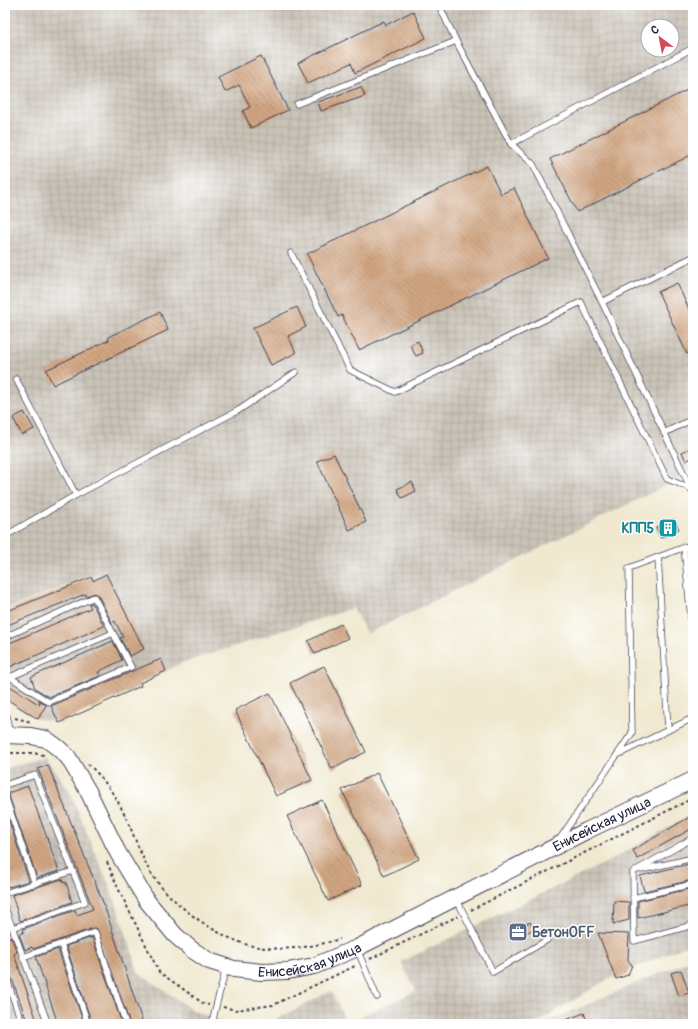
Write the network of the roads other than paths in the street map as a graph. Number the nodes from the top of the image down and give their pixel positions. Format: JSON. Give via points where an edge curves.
{"nodes":[{"id":1,"x":439,"y":5,"type":"edge"},
{"id":2,"x":456,"y":41,"type":"junction"},
{"id":3,"x":693,"y":48,"type":"edge"},
{"id":4,"x":297,"y":104,"type":"dead end"},
{"id":5,"x":511,"y":144,"type":"junction"},
{"id":6,"x":291,"y":254,"type":"dead end"},
{"id":7,"x":693,"y":257,"type":"edge"},
{"id":8,"x":602,"y":302,"type":"junction"},
{"id":9,"x":296,"y":372,"type":"dead end"},
{"id":10,"x":16,"y":379,"type":"dead end"},
{"id":11,"x":693,"y":419,"type":"edge"},
{"id":12,"x":664,"y":433,"type":"junction"},
{"id":13,"x":692,"y":491,"type":"edge"},
{"id":14,"x":76,"y":496,"type":"junction"},
{"id":15,"x":5,"y":536,"type":"edge"},
{"id":16,"x":693,"y":544,"type":"edge"},
{"id":17,"x":684,"y":547,"type":"junction"},
{"id":18,"x":658,"y":557,"type":"junction"},
{"id":19,"x":113,"y":633,"type":"junction"},
{"id":20,"x":5,"y":637,"type":"edge"},
{"id":21,"x":693,"y":639,"type":"edge"},
{"id":22,"x":8,"y":675,"type":"edge"},
{"id":23,"x":6,"y":715,"type":"edge"},
{"id":24,"x":693,"y":718,"type":"edge"},
{"id":25,"x":668,"y":730,"type":"junction"},
{"id":26,"x":7,"y":735,"type":"edge"},
{"id":27,"x":617,"y":756,"type":"junction"},
{"id":28,"x":693,"y":780,"type":"edge"},
{"id":29,"x":5,"y":785,"type":"edge"},
{"id":30,"x":5,"y":796,"type":"edge"},
{"id":31,"x":693,"y":838,"type":"edge"},
{"id":32,"x":553,"y":848,"type":"junction"},
{"id":33,"x":693,"y":858,"type":"edge"},
{"id":34,"x":73,"y":871,"type":"junction"},
{"id":35,"x":633,"y":872,"type":"junction"},
{"id":36,"x":35,"y":884,"type":"junction"},
{"id":37,"x":693,"y":884,"type":"edge"},
{"id":38,"x":5,"y":894,"type":"edge"},
{"id":39,"x":456,"y":898,"type":"junction"},
{"id":40,"x":633,"y":898,"type":"junction"},
{"id":41,"x":5,"y":908,"type":"edge"},
{"id":42,"x":693,"y":925,"type":"edge"},
{"id":43,"x":13,"y":928,"type":"junction"},
{"id":44,"x":547,"y":940,"type":"dead end"},
{"id":45,"x":61,"y":944,"type":"junction"},
{"id":46,"x":360,"y":955,"type":"junction"},
{"id":47,"x":23,"y":957,"type":"junction"},
{"id":48,"x":226,"y":966,"type":"junction"},
{"id":49,"x":5,"y":974,"type":"edge"},
{"id":50,"x":377,"y":997,"type":"dead end"},
{"id":51,"x":22,"y":1024,"type":"edge"},
{"id":52,"x":48,"y":1024,"type":"edge"},
{"id":53,"x":88,"y":1024,"type":"edge"},
{"id":54,"x":126,"y":1024,"type":"edge"},
{"id":55,"x":212,"y":1024,"type":"edge"}],
"edges":[{"from":1,"to":2,"type":"lane"},
{"from":2,"to":4,"type":"lane"},
{"from":2,"to":5,"type":"lane"},
{"from":3,"to":5,"type":"lane"},
{"from":5,"to":8,"type":"lane","via":[[533,164]]},
{"from":6,"to":13,"type":"lane","via":[[350,370],[395,392],[581,302],[667,479]]},
{"from":7,"to":8,"type":"lane"},
{"from":8,"to":12,"type":"lane"},
{"from":9,"to":14,"type":"lane","via":[[239,410]]},
{"from":10,"to":14,"type":"lane"},
{"from":11,"to":12,"type":"lane"},
{"from":12,"to":13,"type":"lane"},
{"from":14,"to":15,"type":"lane"},
{"from":16,"to":17,"type":"lane"},
{"from":17,"to":18,"type":"lane"},
{"from":17,"to":21,"type":"lane"},
{"from":18,"to":25,"type":"lane"},
{"from":18,"to":27,"type":"lane","via":[[629,568],[632,733]]},
{"from":19,"to":20,"type":"lane","via":[[94,597]]},
{"from":19,"to":22,"type":"lane"},
{"from":19,"to":22,"type":"lane","via":[[131,667],[49,702]]},
{"from":23,"to":26,"type":"lane"},
{"from":24,"to":25,"type":"lane"},
{"from":25,"to":27,"type":"lane"},
{"from":26,"to":48,"type":"street","name":"Енисейская улица","via":[[46,739],[68,757],[147,902],[175,935],[191,949],[209,961]]},
{"from":27,"to":32,"type":"lane"},
{"from":28,"to":32,"type":"street","name":"Енисейская улица"},
{"from":29,"to":34,"type":"lane","via":[[35,775]]},
{"from":30,"to":36,"type":"lane"},
{"from":31,"to":35,"type":"lane"},
{"from":32,"to":39,"type":"street","name":"Енисейская улица"},
{"from":33,"to":35,"type":"lane"},
{"from":34,"to":36,"type":"lane"},
{"from":34,"to":43,"type":"lane","via":[[85,902]]},
{"from":35,"to":40,"type":"lane"},
{"from":36,"to":38,"type":"lane"},
{"from":37,"to":40,"type":"lane"},
{"from":39,"to":44,"type":"lane","via":[[493,972]]},
{"from":39,"to":46,"type":"street","name":"Енисейская улица"},
{"from":40,"to":42,"type":"lane","via":[[634,941]]},
{"from":41,"to":43,"type":"lane"},
{"from":43,"to":47,"type":"lane"},
{"from":45,"to":47,"type":"lane"},
{"from":45,"to":53,"type":"lane"},
{"from":45,"to":54,"type":"lane","via":[[95,932]]},
{"from":46,"to":48,"type":"street","name":"Енисейская улица","via":[[288,971],[262,972]]},
{"from":46,"to":50,"type":"lane"},
{"from":47,"to":52,"type":"lane"},
{"from":48,"to":55,"type":"lane"},
{"from":49,"to":51,"type":"lane"}]}
